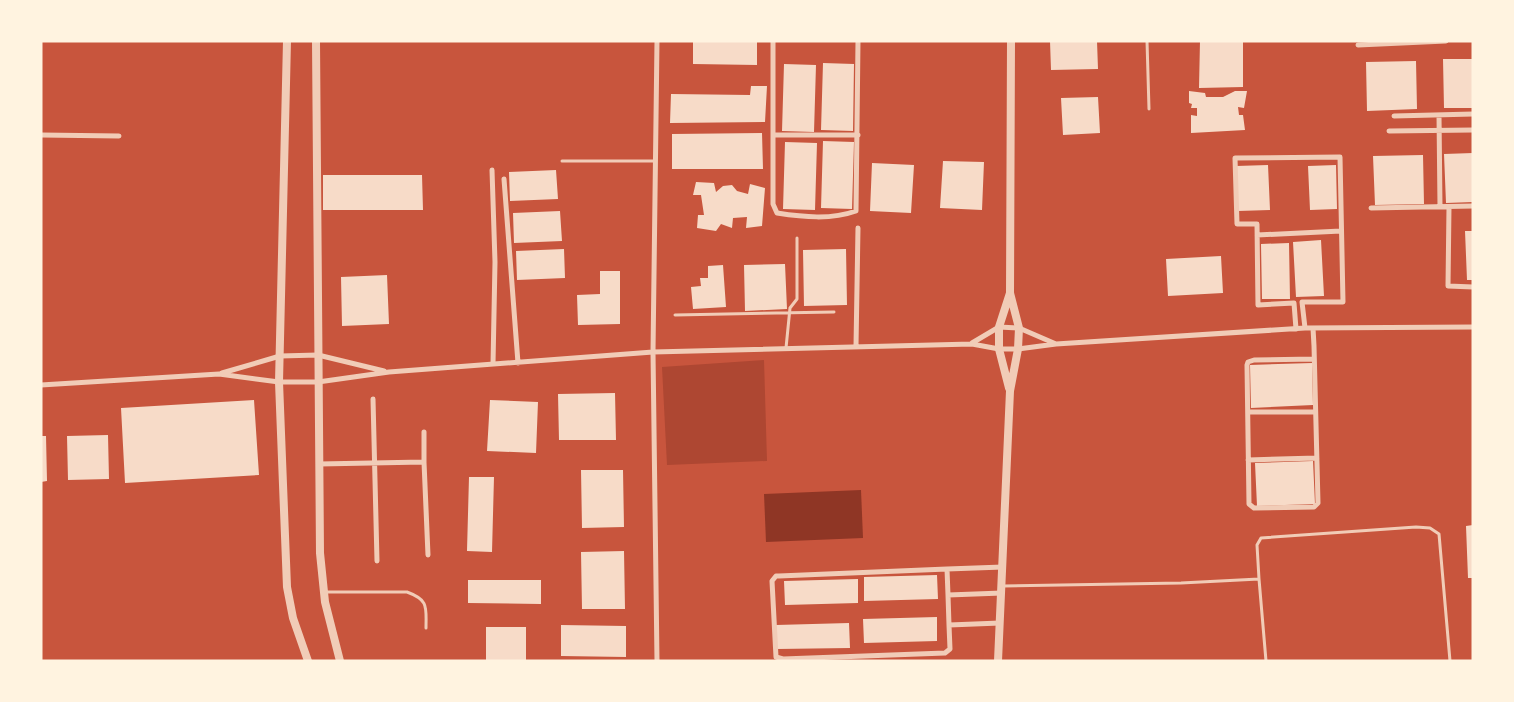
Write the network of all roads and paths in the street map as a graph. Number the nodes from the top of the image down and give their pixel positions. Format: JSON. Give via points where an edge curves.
{"nodes":[{"id":1,"x":287,"y":41,"type":"edge"},
{"id":2,"x":316,"y":41,"type":"edge"},
{"id":3,"x":657,"y":41,"type":"edge"},
{"id":4,"x":772,"y":41,"type":"edge"},
{"id":5,"x":858,"y":41,"type":"edge"},
{"id":6,"x":1011,"y":41,"type":"edge"},
{"id":7,"x":1147,"y":41,"type":"edge"},
{"id":8,"x":1446,"y":41,"type":"edge"},
{"id":9,"x":1358,"y":45,"type":"dead end"},
{"id":10,"x":1150,"y":109,"type":"dead end"},
{"id":11,"x":1473,"y":114,"type":"edge"},
{"id":12,"x":1438,"y":115,"type":"junction"},
{"id":13,"x":1394,"y":116,"type":"dead end"},
{"id":14,"x":1473,"y":130,"type":"edge"},
{"id":15,"x":1389,"y":131,"type":"dead end"},
{"id":16,"x":1440,"y":132,"type":"junction"},
{"id":17,"x":41,"y":135,"type":"edge"},
{"id":18,"x":773,"y":135,"type":"junction"},
{"id":19,"x":858,"y":135,"type":"junction"},
{"id":20,"x":119,"y":136,"type":"dead end"},
{"id":21,"x":655,"y":160,"type":"junction"},
{"id":22,"x":562,"y":161,"type":"dead end"},
{"id":23,"x":492,"y":170,"type":"dead end"},
{"id":24,"x":504,"y":179,"type":"dead end"},
{"id":25,"x":1449,"y":206,"type":"junction"},
{"id":26,"x":1473,"y":206,"type":"edge"},
{"id":27,"x":1440,"y":207,"type":"junction"},
{"id":28,"x":1371,"y":208,"type":"dead end"},
{"id":29,"x":858,"y":228,"type":"dead end"},
{"id":30,"x":1341,"y":231,"type":"junction"},
{"id":31,"x":1257,"y":235,"type":"junction"},
{"id":32,"x":797,"y":238,"type":"dead end"},
{"id":33,"x":1473,"y":287,"type":"edge"},
{"id":34,"x":1010,"y":293,"type":"junction"},
{"id":35,"x":834,"y":312,"type":"dead end"},
{"id":36,"x":789,"y":313,"type":"junction"},
{"id":37,"x":675,"y":315,"type":"dead end"},
{"id":38,"x":999,"y":327,"type":"junction"},
{"id":39,"x":1473,"y":327,"type":"edge"},
{"id":40,"x":1019,"y":328,"type":"junction"},
{"id":41,"x":1305,"y":328,"type":"junction"},
{"id":42,"x":1313,"y":328,"type":"junction"},
{"id":43,"x":1296,"y":329,"type":"junction"},
{"id":44,"x":972,"y":344,"type":"junction"},
{"id":45,"x":1056,"y":344,"type":"junction"},
{"id":46,"x":856,"y":346,"type":"junction"},
{"id":47,"x":786,"y":348,"type":"junction"},
{"id":48,"x":999,"y":349,"type":"junction"},
{"id":49,"x":1018,"y":349,"type":"junction"},
{"id":50,"x":653,"y":352,"type":"junction"},
{"id":51,"x":318,"y":355,"type":"junction"},
{"id":52,"x":280,"y":356,"type":"junction"},
{"id":53,"x":1314,"y":359,"type":"junction"},
{"id":54,"x":518,"y":362,"type":"junction"},
{"id":55,"x":494,"y":364,"type":"junction"},
{"id":56,"x":389,"y":372,"type":"junction"},
{"id":57,"x":219,"y":374,"type":"junction"},
{"id":58,"x":279,"y":382,"type":"junction"},
{"id":59,"x":318,"y":382,"type":"junction"},
{"id":60,"x":41,"y":385,"type":"edge"},
{"id":61,"x":1010,"y":391,"type":"junction"},
{"id":62,"x":373,"y":399,"type":"dead end"},
{"id":63,"x":1248,"y":412,"type":"junction"},
{"id":64,"x":1315,"y":412,"type":"junction"},
{"id":65,"x":424,"y":432,"type":"dead end"},
{"id":66,"x":1317,"y":458,"type":"junction"},
{"id":67,"x":1248,"y":460,"type":"junction"},
{"id":68,"x":424,"y":462,"type":"junction"},
{"id":69,"x":374,"y":463,"type":"junction"},
{"id":70,"x":319,"y":464,"type":"junction"},
{"id":71,"x":428,"y":555,"type":"dead end"},
{"id":72,"x":377,"y":560,"type":"dead end"},
{"id":73,"x":1003,"y":567,"type":"junction"},
{"id":74,"x":947,"y":570,"type":"junction"},
{"id":75,"x":1259,"y":579,"type":"junction"},
{"id":76,"x":1002,"y":589,"type":"junction"},
{"id":77,"x":324,"y":592,"type":"junction"},
{"id":78,"x":948,"y":595,"type":"junction"},
{"id":79,"x":1000,"y":623,"type":"junction"},
{"id":80,"x":950,"y":625,"type":"junction"},
{"id":81,"x":426,"y":628,"type":"dead end"},
{"id":82,"x":308,"y":661,"type":"edge"},
{"id":83,"x":340,"y":661,"type":"edge"},
{"id":84,"x":657,"y":661,"type":"edge"},
{"id":85,"x":998,"y":661,"type":"edge"},
{"id":86,"x":1266,"y":661,"type":"edge"},
{"id":87,"x":1450,"y":661,"type":"edge"}],
"edges":[{"from":1,"to":52,"type":"street"},
{"from":2,"to":51,"type":"street"},
{"from":3,"to":21,"type":"street"},
{"from":4,"to":18,"type":"street"},
{"from":5,"to":19,"type":"street"},
{"from":6,"to":34,"type":"street"},
{"from":7,"to":10,"type":"lane"},
{"from":8,"to":9,"type":"street"},
{"from":11,"to":12,"type":"street"},
{"from":12,"to":13,"type":"street"},
{"from":12,"to":16,"type":"street"},
{"from":14,"to":16,"type":"street"},
{"from":15,"to":16,"type":"street"},
{"from":16,"to":27,"type":"street"},
{"from":17,"to":20,"type":"street"},
{"from":18,"to":19,"type":"street"},
{"from":18,"to":19,"type":"street","via":[[773,204],[776,214],[798,217],[842,216],[856,211]]},
{"from":21,"to":22,"type":"lane"},
{"from":21,"to":50,"type":"street"},
{"from":23,"to":55,"type":"street"},
{"from":24,"to":54,"type":"street"},
{"from":25,"to":26,"type":"street"},
{"from":25,"to":27,"type":"street"},
{"from":25,"to":33,"type":"street","via":[[1448,286]]},
{"from":27,"to":28,"type":"street"},
{"from":29,"to":46,"type":"street"},
{"from":30,"to":31,"type":"street"},
{"from":30,"to":31,"type":"street","via":[[1340,157],[1236,158],[1237,224],[1257,224]]},
{"from":30,"to":41,"type":"street","via":[[1343,302],[1302,302]]},
{"from":31,"to":43,"type":"street","via":[[1258,305],[1294,303]]},
{"from":32,"to":36,"type":"lane","via":[[797,299]]},
{"from":34,"to":38,"type":"street"},
{"from":34,"to":40,"type":"street"},
{"from":35,"to":36,"type":"lane"},
{"from":36,"to":37,"type":"lane"},
{"from":36,"to":47,"type":"lane"},
{"from":38,"to":40,"type":"street"},
{"from":38,"to":44,"type":"street"},
{"from":38,"to":48,"type":"street"},
{"from":39,"to":42,"type":"street"},
{"from":40,"to":45,"type":"street"},
{"from":40,"to":49,"type":"street"},
{"from":41,"to":42,"type":"street"},
{"from":41,"to":43,"type":"street"},
{"from":42,"to":53,"type":"street"},
{"from":43,"to":45,"type":"street"},
{"from":44,"to":46,"type":"street"},
{"from":44,"to":48,"type":"street"},
{"from":45,"to":49,"type":"street"},
{"from":46,"to":47,"type":"street"},
{"from":47,"to":50,"type":"street"},
{"from":48,"to":49,"type":"street"},
{"from":48,"to":61,"type":"street"},
{"from":49,"to":61,"type":"street"},
{"from":50,"to":54,"type":"street"},
{"from":50,"to":84,"type":"street"},
{"from":51,"to":52,"type":"street"},
{"from":51,"to":56,"type":"street"},
{"from":51,"to":59,"type":"street"},
{"from":52,"to":57,"type":"street"},
{"from":52,"to":58,"type":"street"},
{"from":53,"to":63,"type":"street","via":[[1248,362]]},
{"from":53,"to":64,"type":"street"},
{"from":54,"to":55,"type":"street"},
{"from":55,"to":56,"type":"street"},
{"from":56,"to":59,"type":"street"},
{"from":57,"to":58,"type":"street"},
{"from":57,"to":60,"type":"street"},
{"from":58,"to":59,"type":"street"},
{"from":58,"to":82,"type":"street","via":[[287,587],[293,618]]},
{"from":59,"to":70,"type":"street"},
{"from":61,"to":73,"type":"street"},
{"from":62,"to":69,"type":"street"},
{"from":63,"to":64,"type":"street"},
{"from":63,"to":67,"type":"street"},
{"from":64,"to":66,"type":"street"},
{"from":65,"to":68,"type":"street"},
{"from":66,"to":67,"type":"street"},
{"from":66,"to":67,"type":"street","via":[[1318,503],[1314,507],[1251,506]]},
{"from":68,"to":69,"type":"street"},
{"from":68,"to":71,"type":"street"},
{"from":69,"to":70,"type":"street"},
{"from":69,"to":72,"type":"street"},
{"from":70,"to":77,"type":"street"},
{"from":73,"to":74,"type":"street"},
{"from":73,"to":76,"type":"street"},
{"from":74,"to":78,"type":"street"},
{"from":74,"to":80,"type":"street","via":[[776,576],[772,581],[776,656],[783,659],[945,654],[950,649]]},
{"from":75,"to":76,"type":"lane"},
{"from":75,"to":86,"type":"lane"},
{"from":75,"to":87,"type":"lane","via":[[1257,545],[1261,538],[1430,528],[1439,534]]},
{"from":76,"to":78,"type":"street"},
{"from":76,"to":79,"type":"street"},
{"from":77,"to":81,"type":"lane","via":[[407,592],[419,596],[426,607]]},
{"from":77,"to":83,"type":"street"},
{"from":78,"to":80,"type":"street"},
{"from":79,"to":80,"type":"street"},
{"from":79,"to":85,"type":"street"}]}
